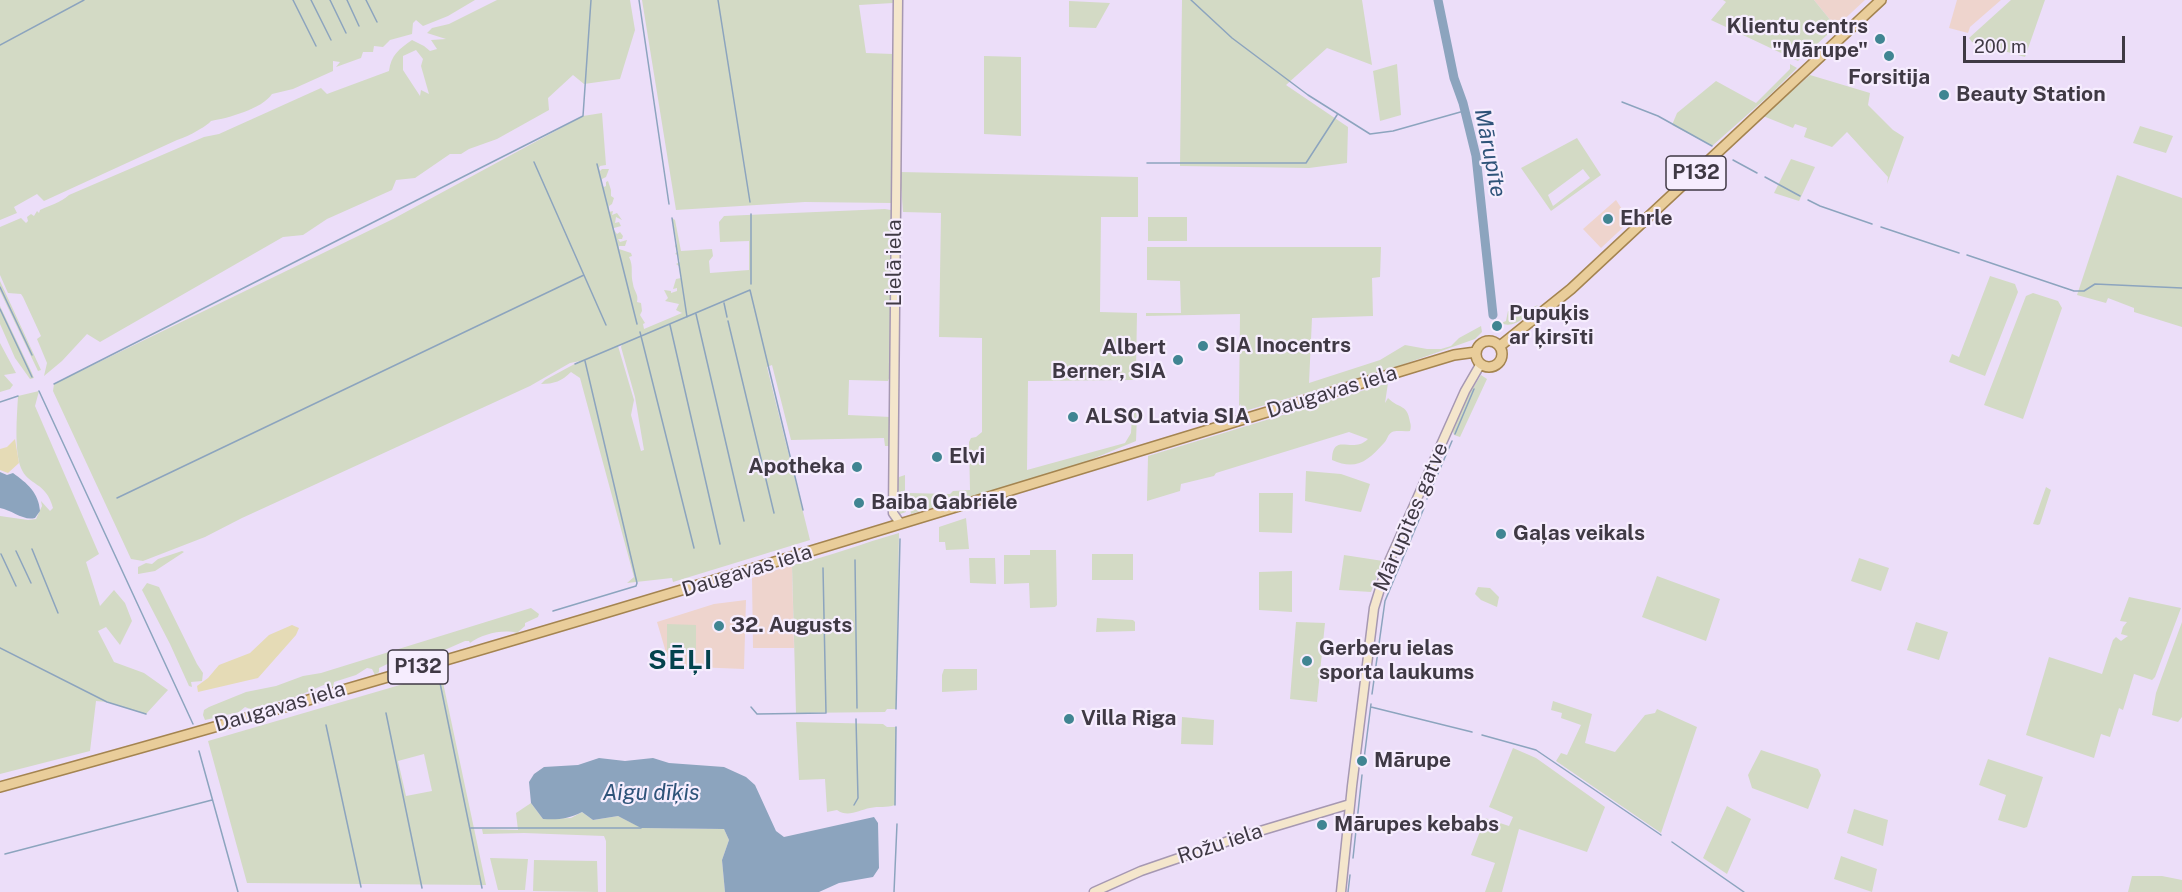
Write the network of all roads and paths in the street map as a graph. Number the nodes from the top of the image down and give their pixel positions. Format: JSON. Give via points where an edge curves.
{"nodes":[{"id":1,"x":898,"y":0,"type":"edge"},
{"id":2,"x":1881,"y":0,"type":"edge"},
{"id":3,"x":1500,"y":346,"type":"junction"},
{"id":4,"x":1476,"y":352,"type":"junction"},
{"id":5,"x":1480,"y":365,"type":"junction"},
{"id":6,"x":900,"y":524,"type":"junction"},
{"id":7,"x":0,"y":787,"type":"edge"},
{"id":8,"x":1350,"y":804,"type":"junction"},
{"id":9,"x":1094,"y":892,"type":"edge"},
{"id":10,"x":1341,"y":892,"type":"edge"}],
"edges":[{"from":1,"to":6,"type":"street","name":"Lielā iela","via":[[894,513]]},
{"from":2,"to":3,"type":"main road","name":"Daugavas iela","number":"P132","via":[[1571,289]]},
{"from":3,"to":4,"type":"main road","name":"Daugavas iela","number":"P132","via":[[1487,341]]},
{"from":3,"to":5,"type":"main road","name":"Daugavas iela","number":"P132","via":[[1502,357],[1498,364],[1491,368]]},
{"from":4,"to":5,"type":"main road"},
{"from":4,"to":6,"type":"main road","name":"Daugavas iela","number":"P132","via":[[1454,355]]},
{"from":5,"to":8,"type":"street","name":"Mārupītes gatve","via":[[1465,391],[1377,595]]},
{"from":6,"to":7,"type":"main road","name":"Daugavas iela","number":"P132","via":[[748,572]]},
{"from":8,"to":9,"type":"street","name":"Rožu iela","via":[[1141,871]]},
{"from":8,"to":10,"type":"street","name":"Mārupītes gatve"}]}
